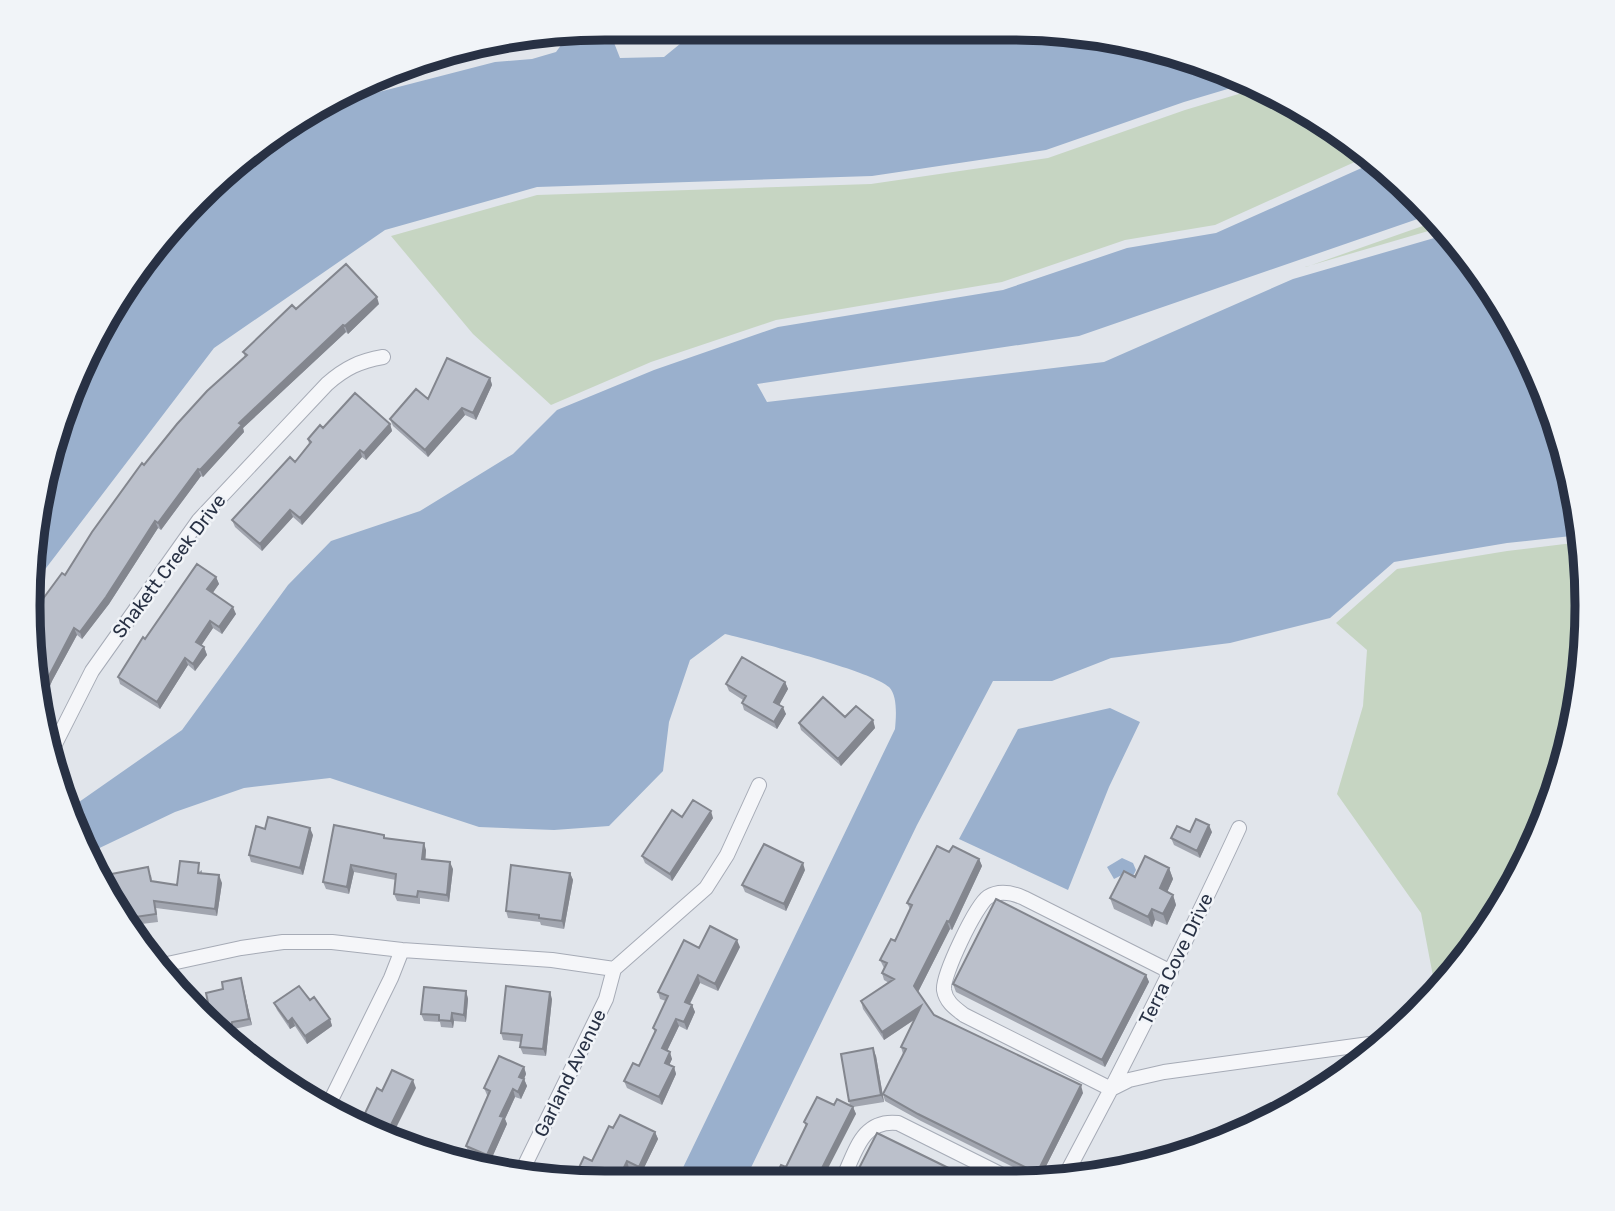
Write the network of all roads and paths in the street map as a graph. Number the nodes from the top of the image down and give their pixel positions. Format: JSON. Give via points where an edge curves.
{"nodes":[{"id":1,"x":383,"y":357,"type":"dead end"},
{"id":2,"x":57,"y":740,"type":"edge"},
{"id":3,"x":759,"y":785,"type":"dead end"},
{"id":4,"x":1239,"y":828,"type":"dead end"},
{"id":5,"x":402,"y":950,"type":"junction"},
{"id":6,"x":170,"y":966,"type":"edge"},
{"id":7,"x":614,"y":969,"type":"junction"},
{"id":8,"x":1171,"y":972,"type":"junction"},
{"id":9,"x":1365,"y":1045,"type":"edge"},
{"id":10,"x":1111,"y":1089,"type":"junction"},
{"id":11,"x":331,"y":1099,"type":"edge"},
{"id":12,"x":525,"y":1165,"type":"edge"},
{"id":13,"x":1070,"y":1167,"type":"edge"},
{"id":14,"x":846,"y":1171,"type":"edge"},
{"id":15,"x":994,"y":1171,"type":"edge"}],
"edges":[{"from":1,"to":2,"type":"street","name":"Shakett Creek Drive","via":[[347,367],[327,383],[200,520],[92,671]]},
{"from":3,"to":7,"type":"street","via":[[727,855],[706,888]]},
{"from":4,"to":8,"type":"street","name":"Terra Cove Drive"},
{"from":5,"to":6,"type":"street","via":[[284,942]]},
{"from":5,"to":7,"type":"street"},
{"from":5,"to":11,"type":"street"},
{"from":7,"to":12,"type":"street","name":"Garland Avenue","via":[[606,999]]},
{"from":8,"to":10,"type":"street","name":"Terra Cove Drive"},
{"from":8,"to":10,"type":"street","via":[[1009,893],[988,897],[978,909],[946,973],[945,993],[951,1004]]},
{"from":9,"to":10,"type":"street","via":[[1164,1072]]},
{"from":10,"to":13,"type":"street","name":"Terra Cove Drive"},
{"from":14,"to":15,"type":"street","via":[[873,1126],[888,1122]]}]}
